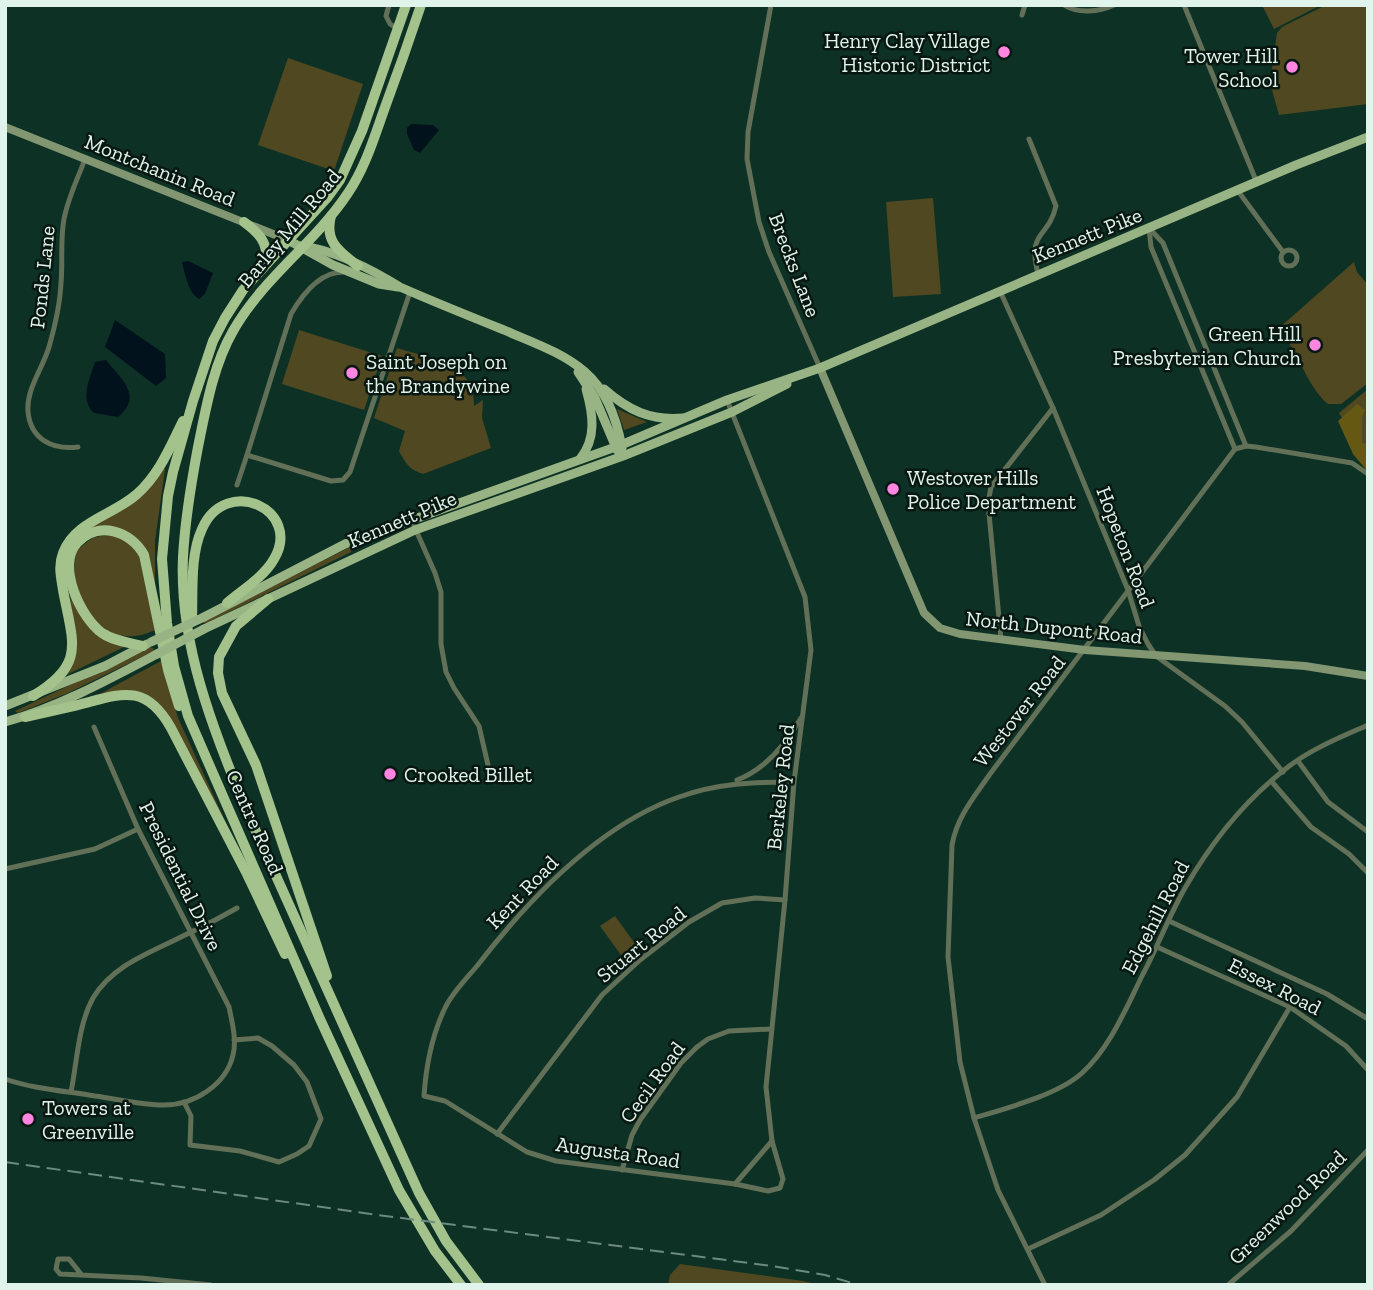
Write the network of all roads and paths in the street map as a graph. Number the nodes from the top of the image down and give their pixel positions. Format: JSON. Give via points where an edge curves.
{"nodes":[{"id":1,"x":389,"y":5,"type":"edge"},
{"id":2,"x":406,"y":5,"type":"edge"},
{"id":3,"x":421,"y":5,"type":"edge"},
{"id":4,"x":772,"y":5,"type":"edge"},
{"id":5,"x":1025,"y":5,"type":"edge"},
{"id":6,"x":1064,"y":5,"type":"edge"},
{"id":7,"x":1114,"y":5,"type":"edge"},
{"id":8,"x":1184,"y":5,"type":"edge"},
{"id":9,"x":1022,"y":15,"type":"dead end"},
{"id":10,"x":398,"y":29,"type":"junction"},
{"id":11,"x":381,"y":119,"type":"junction"},
{"id":12,"x":5,"y":127,"type":"edge"},
{"id":13,"x":1368,"y":137,"type":"edge"},
{"id":14,"x":1029,"y":139,"type":"dead end"},
{"id":15,"x":85,"y":159,"type":"junction"},
{"id":16,"x":1257,"y":183,"type":"junction"},
{"id":17,"x":1238,"y":191,"type":"junction"},
{"id":18,"x":331,"y":215,"type":"junction"},
{"id":19,"x":244,"y":222,"type":"junction"},
{"id":20,"x":1149,"y":228,"type":"junction"},
{"id":21,"x":288,"y":240,"type":"junction"},
{"id":22,"x":301,"y":246,"type":"junction"},
{"id":23,"x":1283,"y":252,"type":"dead end"},
{"id":24,"x":265,"y":264,"type":"junction"},
{"id":25,"x":359,"y":271,"type":"junction"},
{"id":26,"x":1038,"y":274,"type":"junction"},
{"id":27,"x":1000,"y":290,"type":"junction"},
{"id":28,"x":410,"y":291,"type":"junction"},
{"id":29,"x":214,"y":341,"type":"joint"},
{"id":30,"x":820,"y":368,"type":"junction"},
{"id":31,"x":587,"y":377,"type":"junction"},
{"id":32,"x":727,"y":400,"type":"junction"},
{"id":33,"x":192,"y":401,"type":"junction"},
{"id":34,"x":1054,"y":408,"type":"junction"},
{"id":35,"x":732,"y":412,"type":"junction"},
{"id":36,"x":691,"y":417,"type":"junction"},
{"id":37,"x":201,"y":435,"type":"joint"},
{"id":38,"x":618,"y":446,"type":"junction"},
{"id":39,"x":1246,"y":446,"type":"junction"},
{"id":40,"x":78,"y":447,"type":"dead end"},
{"id":41,"x":1235,"y":449,"type":"junction"},
{"id":42,"x":247,"y":455,"type":"junction"},
{"id":43,"x":622,"y":456,"type":"junction"},
{"id":44,"x":580,"y":459,"type":"junction"},
{"id":45,"x":1368,"y":474,"type":"edge"},
{"id":46,"x":237,"y":485,"type":"dead end"},
{"id":47,"x":411,"y":519,"type":"junction"},
{"id":48,"x":415,"y":530,"type":"junction"},
{"id":49,"x":1128,"y":590,"type":"junction"},
{"id":50,"x":268,"y":599,"type":"junction"},
{"id":51,"x":227,"y":603,"type":"junction"},
{"id":52,"x":1001,"y":639,"type":"junction"},
{"id":53,"x":190,"y":643,"type":"junction"},
{"id":54,"x":147,"y":644,"type":"junction"},
{"id":55,"x":1085,"y":650,"type":"junction"},
{"id":56,"x":1156,"y":656,"type":"junction"},
{"id":57,"x":1368,"y":676,"type":"edge"},
{"id":58,"x":33,"y":696,"type":"junction"},
{"id":59,"x":5,"y":706,"type":"edge"},
{"id":60,"x":803,"y":714,"type":"junction"},
{"id":61,"x":25,"y":717,"type":"junction"},
{"id":62,"x":5,"y":722,"type":"edge"},
{"id":63,"x":1368,"y":725,"type":"edge"},
{"id":64,"x":94,"y":727,"type":"dead end"},
{"id":65,"x":1298,"y":761,"type":"junction"},
{"id":66,"x":488,"y":765,"type":"dead end"},
{"id":67,"x":1283,"y":772,"type":"junction"},
{"id":68,"x":213,"y":777,"type":"junction"},
{"id":69,"x":794,"y":782,"type":"junction"},
{"id":70,"x":1272,"y":782,"type":"junction"},
{"id":71,"x":724,"y":785,"type":"junction"},
{"id":72,"x":138,"y":829,"type":"junction"},
{"id":73,"x":1368,"y":832,"type":"edge"},
{"id":74,"x":5,"y":869,"type":"edge"},
{"id":75,"x":1368,"y":873,"type":"edge"},
{"id":76,"x":785,"y":900,"type":"junction"},
{"id":77,"x":237,"y":908,"type":"dead end"},
{"id":78,"x":1169,"y":921,"type":"junction"},
{"id":79,"x":190,"y":933,"type":"junction"},
{"id":80,"x":1157,"y":947,"type":"junction"},
{"id":81,"x":1290,"y":1007,"type":"junction"},
{"id":82,"x":1368,"y":1018,"type":"edge"},
{"id":83,"x":342,"y":1022,"type":"junction"},
{"id":84,"x":771,"y":1029,"type":"junction"},
{"id":85,"x":234,"y":1040,"type":"junction"},
{"id":86,"x":340,"y":1061,"type":"junction"},
{"id":87,"x":1368,"y":1070,"type":"edge"},
{"id":88,"x":5,"y":1079,"type":"edge"},
{"id":89,"x":71,"y":1092,"type":"junction"},
{"id":90,"x":424,"y":1096,"type":"joint"},
{"id":91,"x":184,"y":1102,"type":"junction"},
{"id":92,"x":974,"y":1118,"type":"junction"},
{"id":93,"x":496,"y":1134,"type":"junction"},
{"id":94,"x":772,"y":1141,"type":"junction"},
{"id":95,"x":1368,"y":1150,"type":"edge"},
{"id":96,"x":622,"y":1170,"type":"junction"},
{"id":97,"x":734,"y":1184,"type":"junction"},
{"id":98,"x":780,"y":1188,"type":"joint"},
{"id":99,"x":1028,"y":1249,"type":"junction"},
{"id":100,"x":81,"y":1274,"type":"junction"},
{"id":101,"x":1230,"y":1284,"type":"edge"},
{"id":102,"x":211,"y":1285,"type":"edge"},
{"id":103,"x":461,"y":1285,"type":"edge"},
{"id":104,"x":479,"y":1285,"type":"edge"},
{"id":105,"x":1045,"y":1285,"type":"edge"}],
"edges":[{"from":1,"to":10,"type":"street","via":[[386,16]]},
{"from":2,"to":10,"type":"highway","name":"Barley Mill Road"},
{"from":3,"to":11,"type":"highway","name":"Barley Mill Road"},
{"from":4,"to":30,"type":"street","name":"Brecks Lane","via":[[747,159],[769,252]]},
{"from":5,"to":9,"type":"street"},
{"from":6,"to":7,"type":"street","via":[[1086,11]]},
{"from":8,"to":16,"type":"street"},
{"from":10,"to":11,"type":"highway","via":[[403,43]]},
{"from":10,"to":21,"type":"highway","name":"Barley Mill Road","via":[[348,165],[327,198]]},
{"from":11,"to":18,"type":"highway","name":"Barley Mill Road","via":[[359,175]]},
{"from":12,"to":15,"type":"main road","name":"Montchanin Road"},
{"from":13,"to":16,"type":"main road","name":"Kennett Pike"},
{"from":14,"to":26,"type":"street","via":[[1056,206],[1034,246]]},
{"from":15,"to":19,"type":"main road","name":"Montchanin Road"},
{"from":15,"to":40,"type":"street","name":"Ponds Lane","via":[[64,220],[57,310],[28,413],[48,445]]},
{"from":16,"to":17,"type":"main road","name":"Kennett Pike"},
{"from":17,"to":20,"type":"main road","name":"Kennett Pike"},
{"from":17,"to":23,"type":"street"},
{"from":18,"to":22,"type":"highway","name":"Barley Mill Road"},
{"from":18,"to":25,"type":"highway","via":[[332,243]]},
{"from":19,"to":21,"type":"main road","name":"Montchanin Road"},
{"from":19,"to":24,"type":"highway","via":[[265,243]]},
{"from":20,"to":26,"type":"main road","name":"Kennett Pike"},
{"from":20,"to":39,"type":"street","via":[[1163,243]]},
{"from":20,"to":41,"type":"street","via":[[1151,247]]},
{"from":21,"to":22,"type":"main road","name":"Montchanin Road"},
{"from":21,"to":24,"type":"highway","name":"Barley Mill Road"},
{"from":22,"to":25,"type":"main road","name":"Montchanin Road","via":[[321,250]]},
{"from":22,"to":37,"type":"highway","name":"Barley Mill Road","via":[[254,299],[232,333],[216,372]]},
{"from":24,"to":29,"type":"highway","name":"Barley Mill Road","via":[[237,299]]},
{"from":25,"to":28,"type":"main road","name":"Montchanin Road","via":[[379,274]]},
{"from":25,"to":42,"type":"street","via":[[324,276],[290,314]]},
{"from":26,"to":27,"type":"main road","name":"Kennett Pike"},
{"from":27,"to":30,"type":"main road","name":"Kennett Pike"},
{"from":27,"to":34,"type":"street","name":"Hopeton Road"},
{"from":28,"to":31,"type":"main road","name":"Montchanin Road","via":[[562,356]]},
{"from":28,"to":42,"type":"street","via":[[350,472],[343,480],[331,481]]},
{"from":29,"to":33,"type":"highway","name":"Centre Road"},
{"from":30,"to":32,"type":"main road","name":"Kennett Pike"},
{"from":30,"to":35,"type":"main road","name":"Kennett Pike"},
{"from":30,"to":52,"type":"main road","name":"North Dupont Road","via":[[926,616],[949,632]]},
{"from":31,"to":36,"type":"main road","via":[[639,414]]},
{"from":31,"to":38,"type":"main road","name":"Montchanin Road","via":[[611,408]]},
{"from":31,"to":44,"type":"main road","via":[[593,421],[590,443]]},
{"from":32,"to":35,"type":"street","name":"Berkeley Road"},
{"from":32,"to":36,"type":"main road","name":"Kennett Pike"},
{"from":33,"to":58,"type":"highway","via":[[146,485],[69,541],[59,570],[73,649],[61,676]]},
{"from":33,"to":68,"type":"highway","name":"Centre Road","via":[[168,496],[163,587],[181,694]]},
{"from":34,"to":49,"type":"street","name":"Hopeton Road"},
{"from":34,"to":52,"type":"street","via":[[991,487],[988,503]]},
{"from":35,"to":43,"type":"main road","name":"Kennett Pike"},
{"from":35,"to":60,"type":"street","name":"Berkeley Road","via":[[805,597],[811,650]]},
{"from":36,"to":38,"type":"main road","name":"Kennett Pike"},
{"from":37,"to":53,"type":"highway","name":"Centre Road","via":[[186,512],[183,559]]},
{"from":38,"to":43,"type":"main road","name":"Montchanin Road"},
{"from":38,"to":44,"type":"main road","name":"Kennett Pike"},
{"from":39,"to":41,"type":"street"},
{"from":39,"to":45,"type":"street","via":[[1352,463]]},
{"from":41,"to":49,"type":"street","name":"Westover Road"},
{"from":42,"to":46,"type":"street"},
{"from":43,"to":48,"type":"main road","name":"Kennett Pike"},
{"from":44,"to":47,"type":"main road","name":"Kennett Pike"},
{"from":47,"to":48,"type":"street"},
{"from":47,"to":51,"type":"main road","name":"Kennett Pike","via":[[345,544]]},
{"from":48,"to":50,"type":"main road","name":"Kennett Pike"},
{"from":48,"to":66,"type":"street","via":[[441,592],[443,663],[479,726]]},
{"from":49,"to":55,"type":"street","name":"Westover Road"},
{"from":49,"to":56,"type":"street","name":"Hopeton Road","via":[[1139,626]]},
{"from":50,"to":61,"type":"main road","name":"Kennett Pike","bridge":true},
{"from":50,"to":83,"type":"highway","via":[[236,626],[219,657],[218,673],[222,693],[256,765]]},
{"from":51,"to":53,"type":"highway","via":[[272,563],[278,551],[275,520],[255,502],[220,506],[202,528]]},
{"from":51,"to":54,"type":"main road","name":"Kennett Pike","bridge":true},
{"from":52,"to":55,"type":"main road","name":"North Dupont Road"},
{"from":53,"to":83,"type":"highway","name":"Centre Road","via":[[198,680],[245,807]]},
{"from":54,"to":58,"type":"main road","name":"Kennett Pike"},
{"from":54,"to":68,"type":"highway","via":[[103,634],[80,607],[71,580],[71,554],[77,543],[97,531],[121,533],[138,544],[144,555],[174,694]]},
{"from":55,"to":56,"type":"main road","name":"North Dupont Road"},
{"from":55,"to":92,"type":"street","name":"Westover Road","via":[[983,783],[955,830],[948,957],[959,1059]]},
{"from":56,"to":57,"type":"main road","name":"North Dupont Road","via":[[1305,666]]},
{"from":56,"to":67,"type":"street","name":"Hopeton Road","via":[[1225,706]]},
{"from":58,"to":59,"type":"main road","name":"Kennett Pike"},
{"from":60,"to":69,"type":"street","name":"Berkeley Road"},
{"from":60,"to":71,"type":"street","name":"Kent Road","via":[[789,739],[762,766]]},
{"from":61,"to":62,"type":"main road","name":"Kennett Pike"},
{"from":61,"to":86,"type":"highway","via":[[122,694],[161,710]]},
{"from":63,"to":65,"type":"street","name":"Edgehill Road"},
{"from":64,"to":72,"type":"street","name":"Presidential Drive"},
{"from":65,"to":67,"type":"street","name":"Edgehill Road"},
{"from":65,"to":73,"type":"street","via":[[1328,802]]},
{"from":67,"to":70,"type":"street","name":"Edgehill Road"},
{"from":68,"to":86,"type":"highway","name":"Centre Road"},
{"from":69,"to":71,"type":"street","name":"Kent Road"},
{"from":69,"to":76,"type":"street","name":"Berkeley Road"},
{"from":70,"to":75,"type":"street","via":[[1311,827]]},
{"from":70,"to":78,"type":"street","name":"Edgehill Road","via":[[1239,813],[1204,857]]},
{"from":71,"to":90,"type":"street","name":"Kent Road","via":[[676,797],[611,833],[521,911],[446,1005],[435,1031]]},
{"from":72,"to":74,"type":"street","via":[[95,849]]},
{"from":72,"to":79,"type":"street","name":"Presidential Drive"},
{"from":76,"to":84,"type":"street","name":"Berkeley Road"},
{"from":76,"to":93,"type":"street","name":"Stuart Road","via":[[722,903],[640,960],[602,995]]},
{"from":77,"to":79,"type":"street"},
{"from":78,"to":80,"type":"street","name":"Edgehill Road"},
{"from":78,"to":82,"type":"street","name":"Essex Road"},
{"from":79,"to":85,"type":"street","name":"Presidential Drive","via":[[229,1007]]},
{"from":79,"to":89,"type":"street","via":[[132,960],[102,986],[84,1022]]},
{"from":80,"to":81,"type":"street","name":"Essex Road"},
{"from":80,"to":92,"type":"street","name":"Edgehill Road","via":[[1119,1022],[1082,1073],[1017,1105]]},
{"from":81,"to":87,"type":"street","name":"Essex Road","via":[[1346,1046]]},
{"from":81,"to":99,"type":"street","via":[[1237,1097],[1185,1155],[1101,1215]]},
{"from":83,"to":104,"type":"highway","name":"Centre Road","via":[[428,1212]]},
{"from":84,"to":94,"type":"street","name":"Berkeley Road","via":[[766,1087]]},
{"from":84,"to":96,"type":"street","name":"Cecil Road","via":[[729,1031],[697,1047],[640,1120]]},
{"from":85,"to":91,"type":"street","name":"Presidential Drive","via":[[233,1055],[222,1077],[205,1093]]},
{"from":85,"to":91,"type":"street","via":[[258,1038],[272,1046],[307,1082],[321,1119],[309,1146],[279,1161],[190,1145],[191,1116]]},
{"from":86,"to":103,"type":"highway","name":"Centre Road","via":[[407,1206]]},
{"from":88,"to":89,"type":"street","name":"Presidential Drive"},
{"from":89,"to":91,"type":"street","name":"Presidential Drive","via":[[148,1104]]},
{"from":90,"to":93,"type":"street","name":"Augusta Road","via":[[445,1101]]},
{"from":92,"to":99,"type":"street","name":"Westover Road","via":[[998,1190]]},
{"from":93,"to":96,"type":"street","name":"Augusta Road","via":[[555,1161]]},
{"from":94,"to":97,"type":"street"},
{"from":94,"to":98,"type":"street","name":"Berkeley Road","via":[[783,1179]]},
{"from":95,"to":101,"type":"street","name":"Greenwood Road","via":[[1291,1231]]},
{"from":96,"to":97,"type":"street","name":"Augusta Road"},
{"from":97,"to":98,"type":"street","name":"Augusta Road","via":[[768,1191]]},
{"from":99,"to":105,"type":"street","name":"Westover Road"},
{"from":100,"to":100,"type":"street","via":[[69,1259],[58,1259],[55,1264],[60,1274]]},
{"from":100,"to":102,"type":"street"}]}
